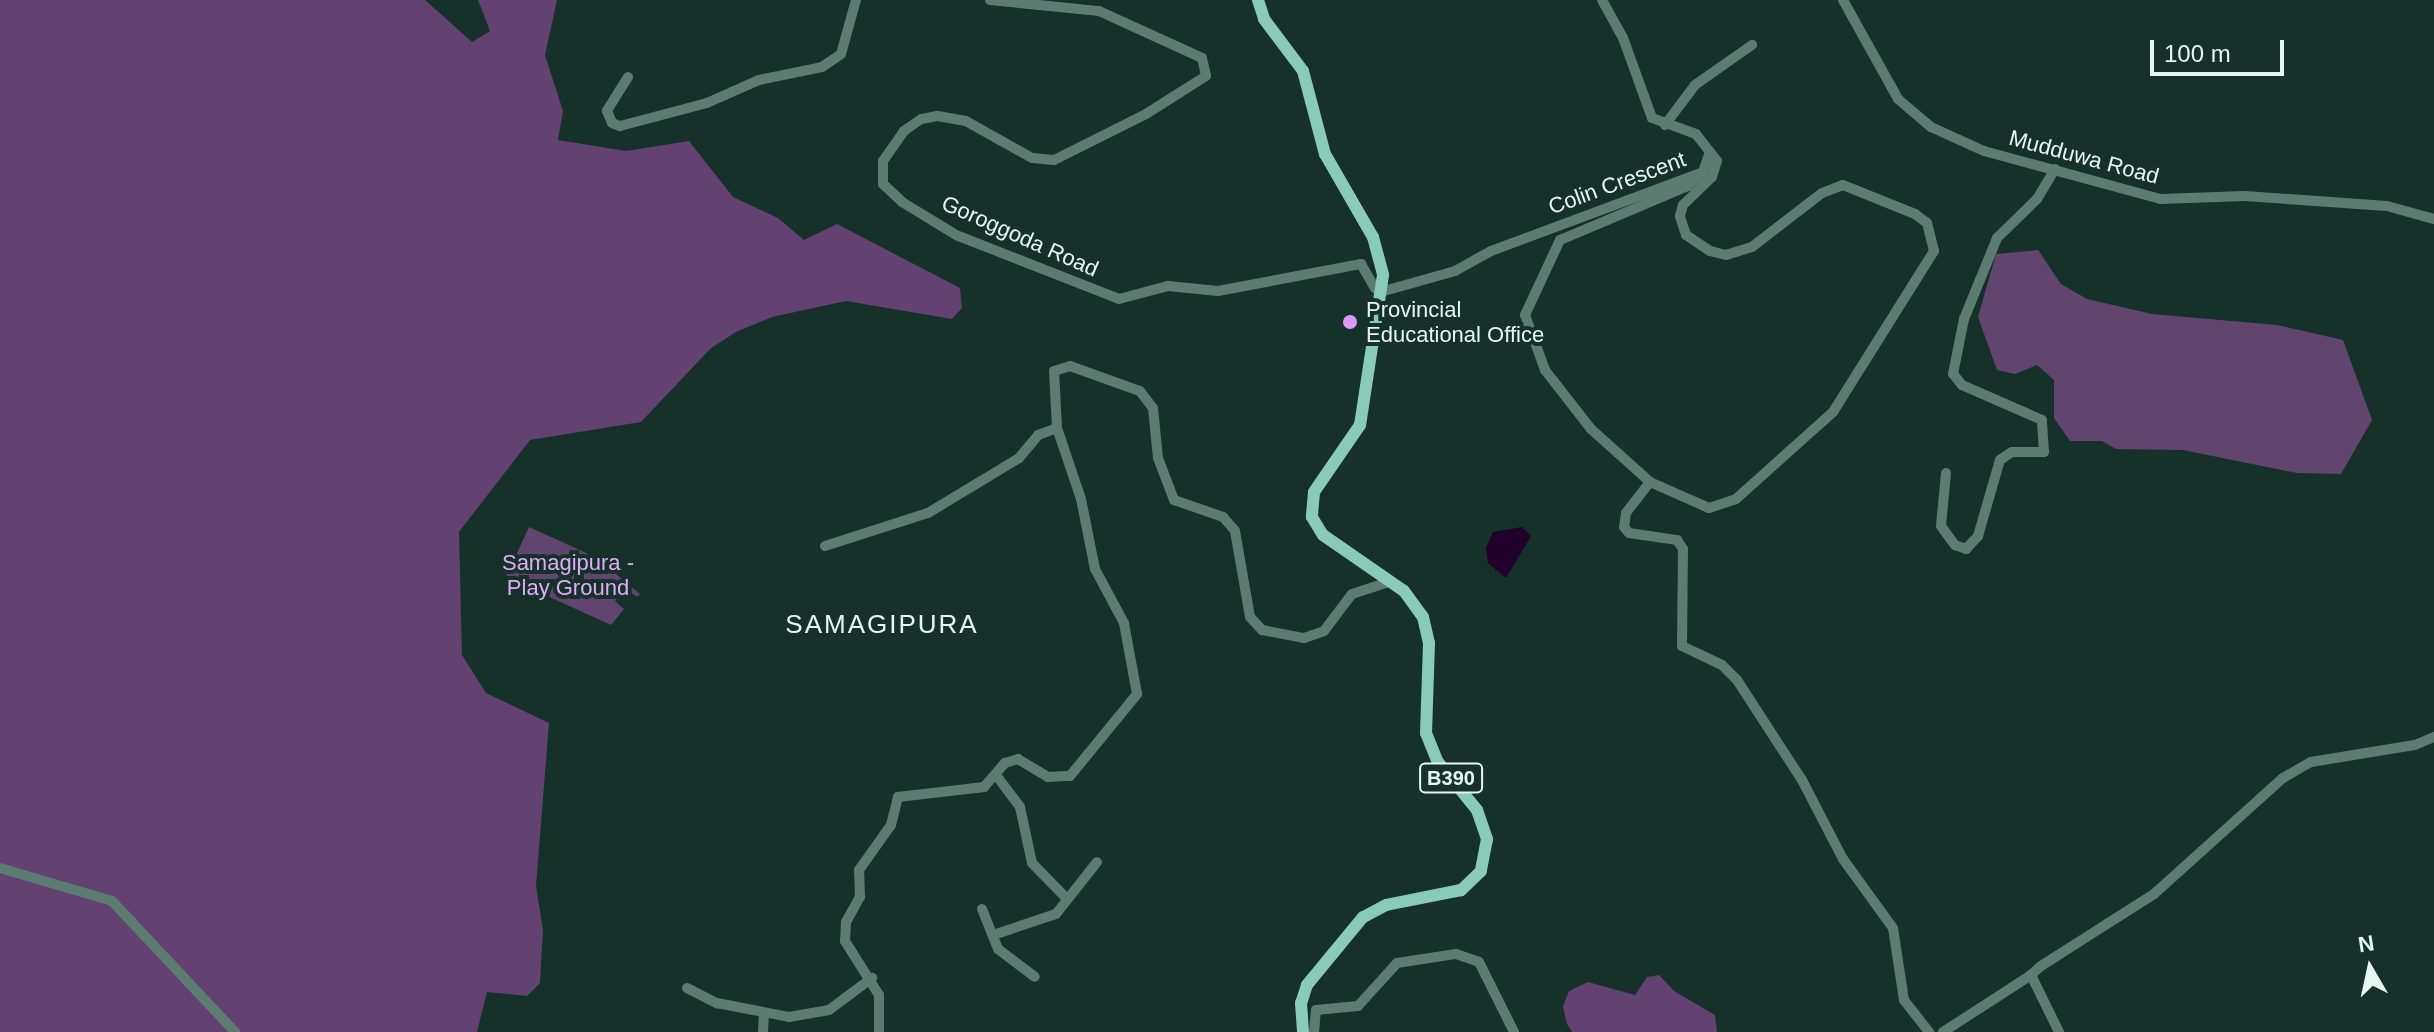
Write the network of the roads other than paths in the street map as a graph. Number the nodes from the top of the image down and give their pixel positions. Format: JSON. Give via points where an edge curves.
{"nodes":[{"id":1,"x":856,"y":0,"type":"edge"},
{"id":2,"x":990,"y":0,"type":"edge"},
{"id":3,"x":1258,"y":0,"type":"edge"},
{"id":4,"x":1602,"y":0,"type":"edge"},
{"id":5,"x":1843,"y":0,"type":"edge"},
{"id":6,"x":1752,"y":45,"type":"dead end"},
{"id":7,"x":628,"y":77,"type":"dead end"},
{"id":8,"x":1665,"y":125,"type":"junction"},
{"id":9,"x":1710,"y":152,"type":"junction"},
{"id":10,"x":2055,"y":169,"type":"junction"},
{"id":11,"x":1703,"y":172,"type":"junction"},
{"id":12,"x":2434,"y":219,"type":"edge"},
{"id":13,"x":1384,"y":289,"type":"junction"},
{"id":14,"x":1057,"y":428,"type":"junction"},
{"id":15,"x":1946,"y":473,"type":"dead end"},
{"id":16,"x":1650,"y":482,"type":"junction"},
{"id":17,"x":825,"y":546,"type":"dead end"},
{"id":18,"x":1388,"y":582,"type":"junction"},
{"id":19,"x":2434,"y":737,"type":"edge"},
{"id":20,"x":996,"y":775,"type":"junction"},
{"id":21,"x":1097,"y":862,"type":"dead end"},
{"id":22,"x":0,"y":868,"type":"edge"},
{"id":23,"x":1067,"y":899,"type":"junction"},
{"id":24,"x":982,"y":909,"type":"dead end"},
{"id":25,"x":996,"y":934,"type":"junction"},
{"id":26,"x":2031,"y":975,"type":"junction"},
{"id":27,"x":1035,"y":977,"type":"dead end"},
{"id":28,"x":872,"y":978,"type":"junction"},
{"id":29,"x":687,"y":988,"type":"dead end"},
{"id":30,"x":764,"y":1013,"type":"junction"},
{"id":31,"x":235,"y":1032,"type":"edge"},
{"id":32,"x":763,"y":1032,"type":"edge"},
{"id":33,"x":879,"y":1032,"type":"edge"},
{"id":34,"x":1303,"y":1032,"type":"edge"},
{"id":35,"x":1314,"y":1032,"type":"edge"},
{"id":36,"x":1514,"y":1032,"type":"edge"},
{"id":37,"x":1929,"y":1032,"type":"edge"},
{"id":38,"x":1943,"y":1032,"type":"edge"},
{"id":39,"x":2059,"y":1032,"type":"edge"}],
"edges":[{"from":1,"to":7,"type":"street","via":[[841,54],[822,67],[759,80],[707,103],[620,126],[612,123],[607,111]]},
{"from":2,"to":13,"type":"street","name":"Goroggoda Road","via":[[1099,11],[1202,58],[1206,76],[1171,100],[1054,160],[1032,158],[966,121],[921,119],[904,131],[883,161],[883,184],[902,202],[956,235],[1119,299],[1168,286],[1218,291],[1356,265],[1367,270],[1375,288]]},
{"from":3,"to":13,"type":"main road","number":"B390","via":[[1264,19],[1303,71],[1325,154],[1373,237]]},
{"from":4,"to":8,"type":"street","name":"Colin Crescent","via":[[1623,38],[1652,118]]},
{"from":5,"to":10,"type":"street","name":"Mudduwa Road","via":[[1898,99],[1931,127],[1984,151]]},
{"from":6,"to":8,"type":"street","via":[[1695,85]]},
{"from":8,"to":9,"type":"street","name":"Colin Crescent","via":[[1696,134]]},
{"from":9,"to":11,"type":"street","name":"Colin Crescent"},
{"from":9,"to":16,"type":"street","via":[[1717,161],[1712,177],[1683,205],[1680,216],[1686,235],[1710,251],[1726,255],[1752,247],[1822,193],[1843,185],[1915,214],[1927,223],[1934,251],[1833,412],[1800,447],[1720,506],[1692,503]]},
{"from":10,"to":12,"type":"street","name":"Mudduwa Road","via":[[2161,199],[2245,196],[2387,206]]},
{"from":10,"to":15,"type":"street","via":[[2037,199],[1997,238],[1964,319],[1953,374],[1962,385],[2042,420],[2044,452],[2012,452],[2000,460],[1978,536],[1966,549],[1955,545],[1941,526]]},
{"from":11,"to":13,"type":"street","name":"Colin Crescent","via":[[1491,251],[1455,271]]},
{"from":11,"to":16,"type":"street","via":[[1688,186],[1560,240],[1525,315],[1545,370],[1591,429]]},
{"from":13,"to":18,"type":"main road","number":"B390","via":[[1360,425],[1314,492],[1310,507],[1323,535]]},
{"from":14,"to":17,"type":"street","via":[[1038,435],[1019,458],[928,513]]},
{"from":14,"to":18,"type":"street","via":[[1053,377],[1061,366],[1115,378],[1140,391],[1153,408],[1158,458],[1174,500],[1223,517],[1235,531],[1250,617],[1262,630],[1304,638],[1324,631],[1352,594]]},
{"from":14,"to":20,"type":"street","via":[[1081,499],[1095,569],[1124,623],[1137,694],[1070,776],[1048,777],[1018,759],[1005,763]]},
{"from":16,"to":37,"type":"street","via":[[1626,513],[1624,527],[1629,533],[1677,540],[1683,549],[1682,646],[1722,665],[1737,680],[1802,780],[1843,859],[1893,928],[1904,1000]]},
{"from":18,"to":34,"type":"main road","number":"B390","via":[[1404,591],[1423,617],[1429,643],[1426,733],[1438,762],[1477,810],[1487,851],[1481,871],[1461,890],[1386,905],[1363,917],[1307,985],[1301,1003]]},
{"from":19,"to":26,"type":"street","via":[[2415,745],[2311,762],[2283,778],[2163,887]]},
{"from":20,"to":23,"type":"street","via":[[1020,807],[1032,863]]},
{"from":20,"to":28,"type":"street","via":[[984,787],[898,797],[891,825],[859,870],[860,897],[846,922],[845,941]]},
{"from":21,"to":23,"type":"street"},
{"from":22,"to":31,"type":"street","via":[[112,901]]},
{"from":23,"to":25,"type":"street","via":[[1056,914]]},
{"from":24,"to":25,"type":"street"},
{"from":25,"to":27,"type":"street","via":[[998,949]]},
{"from":26,"to":38,"type":"street"},
{"from":26,"to":39,"type":"street"},
{"from":28,"to":30,"type":"street","via":[[829,1010],[789,1017]]},
{"from":28,"to":33,"type":"street","via":[[879,995]]},
{"from":29,"to":30,"type":"street","via":[[717,1003]]},
{"from":30,"to":32,"type":"street"},
{"from":35,"to":36,"type":"street","via":[[1316,1010],[1358,1006],[1397,963],[1456,954],[1479,962]]}]}
